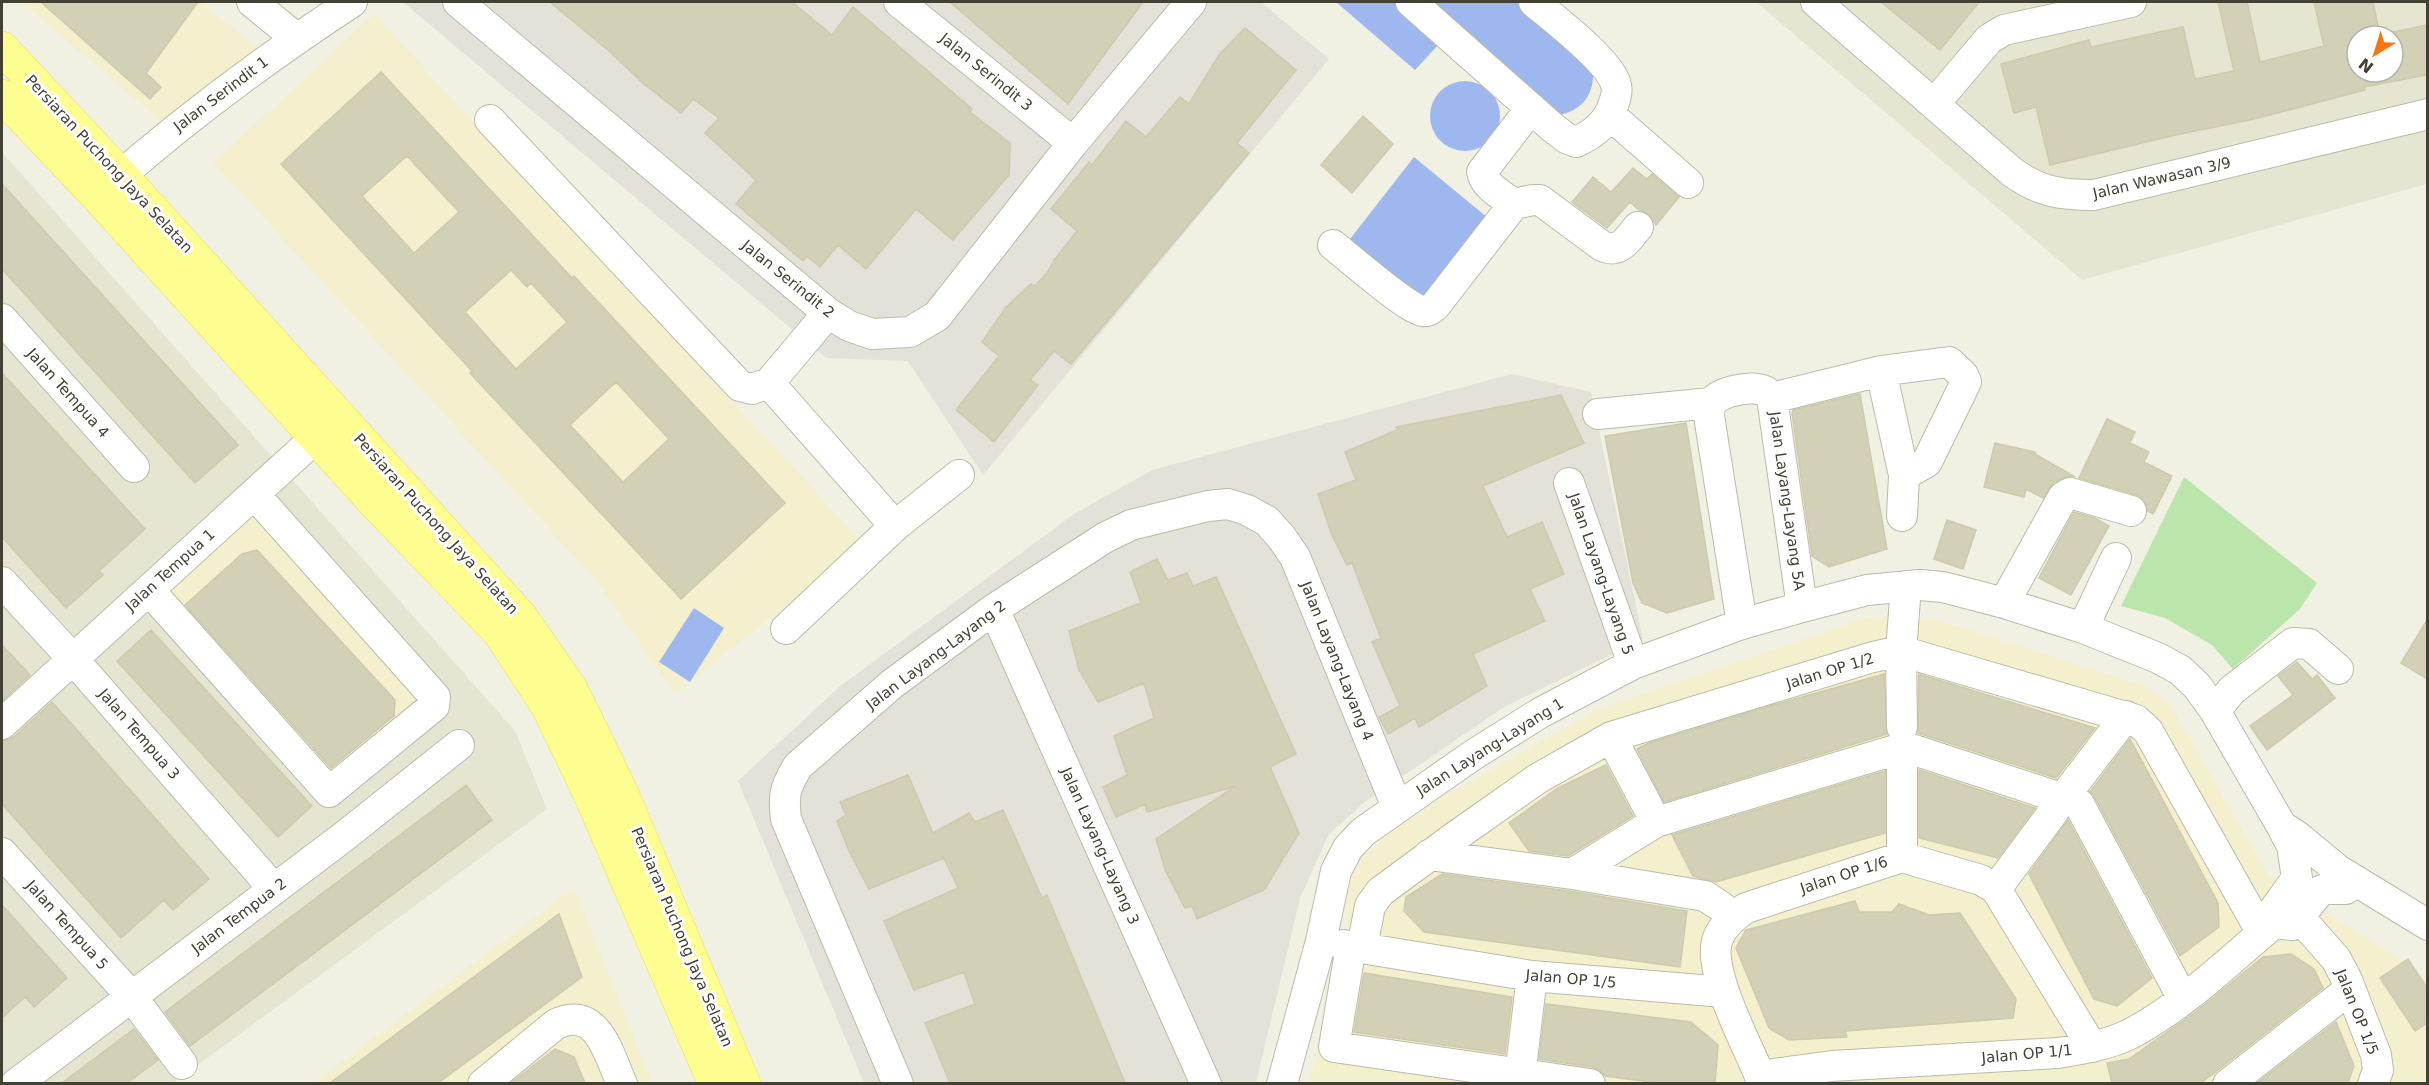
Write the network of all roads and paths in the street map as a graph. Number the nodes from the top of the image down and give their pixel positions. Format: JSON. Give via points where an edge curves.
{"nodes":[{"id":1,"x":252,"y":2,"type":"edge"},
{"id":2,"x":352,"y":2,"type":"edge"},
{"id":3,"x":458,"y":2,"type":"edge"},
{"id":4,"x":899,"y":2,"type":"edge"},
{"id":5,"x":1191,"y":2,"type":"edge"},
{"id":6,"x":1411,"y":2,"type":"edge"},
{"id":7,"x":1534,"y":2,"type":"edge"},
{"id":8,"x":1816,"y":2,"type":"edge"},
{"id":9,"x":2131,"y":2,"type":"edge"},
{"id":10,"x":2098,"y":5,"type":"edge"},
{"id":11,"x":296,"y":38,"type":"junction"},
{"id":12,"x":2,"y":48,"type":"edge"},
{"id":13,"x":2,"y":96,"type":"edge"},
{"id":14,"x":1935,"y":103,"type":"junction"},
{"id":15,"x":1531,"y":108,"type":"junction"},
{"id":16,"x":2427,"y":114,"type":"edge"},
{"id":17,"x":1610,"y":115,"type":"junction"},
{"id":18,"x":490,"y":120,"type":"dead end"},
{"id":19,"x":1073,"y":143,"type":"junction"},
{"id":20,"x":121,"y":174,"type":"junction"},
{"id":21,"x":1688,"y":183,"type":"dead end"},
{"id":22,"x":97,"y":196,"type":"junction"},
{"id":23,"x":1514,"y":204,"type":"junction"},
{"id":24,"x":1638,"y":227,"type":"dead end"},
{"id":25,"x":1333,"y":245,"type":"dead end"},
{"id":26,"x":828,"y":313,"type":"junction"},
{"id":27,"x":2,"y":319,"type":"edge"},
{"id":28,"x":1881,"y":371,"type":"junction"},
{"id":29,"x":769,"y":384,"type":"junction"},
{"id":30,"x":1772,"y":398,"type":"junction"},
{"id":31,"x":1711,"y":403,"type":"junction"},
{"id":32,"x":1598,"y":414,"type":"dead end"},
{"id":33,"x":327,"y":427,"type":"junction"},
{"id":34,"x":134,"y":467,"type":"dead end"},
{"id":35,"x":959,"y":475,"type":"dead end"},
{"id":36,"x":1904,"y":475,"type":"junction"},
{"id":37,"x":1569,"y":483,"type":"dead end"},
{"id":38,"x":254,"y":494,"type":"junction"},
{"id":39,"x":2131,"y":511,"type":"dead end"},
{"id":40,"x":1902,"y":516,"type":"dead end"},
{"id":41,"x":1267,"y":522,"type":"joint"},
{"id":42,"x":895,"y":526,"type":"junction"},
{"id":43,"x":2116,"y":558,"type":"dead end"},
{"id":44,"x":2,"y":582,"type":"edge"},
{"id":45,"x":1906,"y":586,"type":"junction"},
{"id":46,"x":149,"y":590,"type":"junction"},
{"id":47,"x":2004,"y":603,"type":"junction"},
{"id":48,"x":1802,"y":607,"type":"junction"},
{"id":49,"x":994,"y":609,"type":"junction"},
{"id":50,"x":1742,"y":624,"type":"junction"},
{"id":51,"x":2083,"y":628,"type":"junction"},
{"id":52,"x":786,"y":629,"type":"dead end"},
{"id":53,"x":1901,"y":651,"type":"junction"},
{"id":54,"x":73,"y":658,"type":"junction"},
{"id":55,"x":1633,"y":664,"type":"junction"},
{"id":56,"x":2338,"y":669,"type":"dead end"},
{"id":57,"x":2215,"y":711,"type":"junction"},
{"id":58,"x":2126,"y":716,"type":"junction"},
{"id":59,"x":2,"y":724,"type":"edge"},
{"id":60,"x":1902,"y":727,"type":"dead end"},
{"id":61,"x":1611,"y":737,"type":"junction"},
{"id":62,"x":459,"y":745,"type":"dead end"},
{"id":63,"x":1902,"y":760,"type":"dead end"},
{"id":64,"x":1397,"y":807,"type":"junction"},
{"id":65,"x":1648,"y":807,"type":"dead end"},
{"id":66,"x":2286,"y":836,"type":"junction"},
{"id":67,"x":2,"y":853,"type":"edge"},
{"id":68,"x":1429,"y":855,"type":"junction"},
{"id":69,"x":1902,"y":857,"type":"junction"},
{"id":70,"x":1572,"y":874,"type":"junction"},
{"id":71,"x":274,"y":889,"type":"junction"},
{"id":72,"x":1996,"y":889,"type":"junction"},
{"id":73,"x":2346,"y":889,"type":"junction"},
{"id":74,"x":1732,"y":918,"type":"junction"},
{"id":75,"x":2278,"y":924,"type":"junction"},
{"id":76,"x":2427,"y":925,"type":"edge"},
{"id":77,"x":1321,"y":941,"type":"junction"},
{"id":78,"x":1357,"y":947,"type":"junction"},
{"id":79,"x":2427,"y":948,"type":"edge"},
{"id":80,"x":1532,"y":976,"type":"junction"},
{"id":81,"x":2350,"y":989,"type":"junction"},
{"id":82,"x":1724,"y":992,"type":"junction"},
{"id":83,"x":132,"y":997,"type":"junction"},
{"id":84,"x":2183,"y":999,"type":"junction"},
{"id":85,"x":2092,"y":1047,"type":"junction"},
{"id":86,"x":1290,"y":1055,"type":"junction"},
{"id":87,"x":1522,"y":1060,"type":"dead end"},
{"id":88,"x":182,"y":1064,"type":"dead end"},
{"id":89,"x":496,"y":1079,"type":"edge"},
{"id":90,"x":1762,"y":1080,"type":"edge"},
{"id":91,"x":16,"y":1083,"type":"edge"},
{"id":92,"x":622,"y":1083,"type":"edge"},
{"id":93,"x":716,"y":1083,"type":"edge"},
{"id":94,"x":744,"y":1083,"type":"edge"},
{"id":95,"x":898,"y":1083,"type":"edge"},
{"id":96,"x":1206,"y":1083,"type":"edge"},
{"id":97,"x":1282,"y":1083,"type":"edge"},
{"id":98,"x":1495,"y":1083,"type":"edge"},
{"id":99,"x":1590,"y":1083,"type":"edge"},
{"id":100,"x":2228,"y":1083,"type":"edge"},
{"id":101,"x":2373,"y":1083,"type":"edge"}],
"edges":[{"from":1,"to":11,"type":"street"},
{"from":2,"to":11,"type":"street","name":"Jalan Serindit 1"},
{"from":3,"to":26,"type":"street","name":"Jalan Serindit 2"},
{"from":4,"to":19,"type":"street","name":"Jalan Serindit 3"},
{"from":5,"to":19,"type":"street","name":"Jalan Serindit 2"},
{"from":6,"to":15,"type":"street"},
{"from":7,"to":17,"type":"street","via":[[1611,72],[1617,86]]},
{"from":8,"to":14,"type":"street","name":"Jalan Wawasan 3/9"},
{"from":9,"to":10,"type":"street"},
{"from":10,"to":14,"type":"street","via":[[2004,30],[1989,39]]},
{"from":11,"to":20,"type":"street","name":"Jalan Serindit 1","via":[[174,129]]},
{"from":12,"to":20,"type":"main road","name":"Persiaran Puchong Jaya Selatan"},
{"from":13,"to":22,"type":"main road","name":"Persiaran Puchong Jaya Selatan"},
{"from":14,"to":16,"type":"street","name":"Jalan Wawasan 3/9","via":[[2031,185],[2074,195],[2094,195]]},
{"from":15,"to":17,"type":"street","via":[[1576,142],[1598,129]]},
{"from":15,"to":23,"type":"street","via":[[1482,172],[1487,183]]},
{"from":17,"to":21,"type":"street"},
{"from":18,"to":29,"type":"street","via":[[740,386],[752,389]]},
{"from":19,"to":26,"type":"street","name":"Jalan Serindit 2","via":[[937,316],[910,332],[872,334]]},
{"from":20,"to":22,"type":"street","name":"Jalan Serindit 1"},
{"from":20,"to":33,"type":"main road","name":"Persiaran Puchong Jaya Selatan"},
{"from":22,"to":33,"type":"main road","name":"Persiaran Puchong Jaya Selatan"},
{"from":23,"to":24,"type":"street","via":[[1540,200],[1602,246],[1614,250]]},
{"from":23,"to":25,"type":"street","via":[[1430,310],[1416,309]]},
{"from":26,"to":29,"type":"street"},
{"from":27,"to":34,"type":"street","name":"Jalan Tempua 4"},
{"from":28,"to":30,"type":"street"},
{"from":28,"to":36,"type":"street"},
{"from":28,"to":36,"type":"street","via":[[1949,362],[1964,375],[1966,382],[1927,462]]},
{"from":29,"to":42,"type":"street"},
{"from":30,"to":31,"type":"street","name":"Jalan Layang-Layang 5A","via":[[1754,389],[1732,392]]},
{"from":30,"to":48,"type":"street","name":"Jalan Layang-Layang 5A"},
{"from":31,"to":32,"type":"street","name":"Jalan Layang-Layang 5A"},
{"from":31,"to":50,"type":"street","via":[[1708,416]]},
{"from":33,"to":38,"type":"street","name":"Jalan Tempua 1"},
{"from":33,"to":93,"type":"main road","name":"Persiaran Puchong Jaya Selatan","via":[[499,632],[548,707]]},
{"from":33,"to":94,"type":"main road","name":"Persiaran Puchong Jaya Selatan","via":[[521,617],[571,688],[621,791]]},
{"from":35,"to":42,"type":"street"},
{"from":36,"to":40,"type":"street"},
{"from":37,"to":55,"type":"street","name":"Jalan Layang-Layang 5"},
{"from":38,"to":46,"type":"street","name":"Jalan Tempua 1"},
{"from":38,"to":46,"type":"street","via":[[435,698],[434,706],[329,792]]},
{"from":39,"to":47,"type":"street","via":[[2070,493],[2063,497]]},
{"from":41,"to":49,"type":"street","name":"Jalan Layang-Layang 2","via":[[1228,504],[1131,525]]},
{"from":41,"to":64,"type":"street","name":"Jalan Layang-Layang 4","via":[[1295,556]]},
{"from":42,"to":52,"type":"street"},
{"from":43,"to":51,"type":"street"},
{"from":44,"to":54,"type":"street","name":"Jalan Tempua 3"},
{"from":45,"to":47,"type":"street","name":"Jalan Layang-Layang 1","via":[[1943,587]]},
{"from":45,"to":48,"type":"street","name":"Jalan Layang-Layang 1","via":[[1867,590]]},
{"from":45,"to":53,"type":"street"},
{"from":46,"to":54,"type":"street","name":"Jalan Tempua 1"},
{"from":47,"to":51,"type":"street","name":"Jalan Layang-Layang 1"},
{"from":48,"to":50,"type":"street","name":"Jalan Layang-Layang 1"},
{"from":49,"to":95,"type":"street","name":"Jalan Layang-Layang 2","via":[[892,684],[798,766],[787,783],[786,819]]},
{"from":49,"to":96,"type":"street","name":"Jalan Layang-Layang 3"},
{"from":50,"to":55,"type":"street","name":"Jalan Layang-Layang 1"},
{"from":51,"to":57,"type":"street","name":"Jalan Layang-Layang 1","via":[[2180,670]]},
{"from":53,"to":58,"type":"street","name":"Jalan OP 1/2"},
{"from":53,"to":60,"type":"street"},
{"from":53,"to":61,"type":"street","name":"Jalan OP 1/2"},
{"from":54,"to":59,"type":"street","name":"Jalan Tempua 1"},
{"from":54,"to":71,"type":"street","name":"Jalan Tempua 3"},
{"from":55,"to":64,"type":"street","name":"Jalan Layang-Layang 1","via":[[1540,713]]},
{"from":56,"to":57,"type":"street","via":[[2309,644],[2293,643],[2232,690]]},
{"from":57,"to":66,"type":"street","name":"Jalan Layang-Layang 1"},
{"from":58,"to":72,"type":"street"},
{"from":58,"to":75,"type":"street","name":"Jalan OP 1/2","via":[[2148,731]]},
{"from":61,"to":65,"type":"street"},
{"from":61,"to":68,"type":"street","name":"Jalan OP 1/2","via":[[1537,779]]},
{"from":62,"to":71,"type":"street","name":"Jalan Tempua 2"},
{"from":63,"to":69,"type":"street"},
{"from":64,"to":77,"type":"street","name":"Jalan Layang-Layang 1","via":[[1363,831],[1348,848],[1336,871]]},
{"from":66,"to":73,"type":"street","name":"Jalan Layang-Layang 1"},
{"from":66,"to":75,"type":"street","name":"Jalan Layang-Layang 1","via":[[2296,878],[2274,910]]},
{"from":66,"to":76,"type":"street","name":"Jalan Layang-Layang 1","via":[[2297,836],[2338,870]]},
{"from":67,"to":83,"type":"street","name":"Jalan Tempua 5"},
{"from":68,"to":70,"type":"street"},
{"from":68,"to":78,"type":"street","name":"Jalan OP 1/2","via":[[1380,892],[1370,906]]},
{"from":69,"to":72,"type":"street","name":"Jalan OP 1/6","via":[[1981,880]]},
{"from":69,"to":74,"type":"street","name":"Jalan OP 1/6","via":[[1746,908]]},
{"from":70,"to":74,"type":"street","via":[[1705,896]]},
{"from":70,"to":84,"type":"street","via":[[1656,822],[1905,747],[2079,804]]},
{"from":71,"to":83,"type":"street","name":"Jalan Tempua 2"},
{"from":72,"to":85,"type":"street"},
{"from":73,"to":75,"type":"street","name":"Jalan OP 1/1","via":[[2320,891]]},
{"from":73,"to":79,"type":"street","name":"Jalan Layang-Layang 1"},
{"from":74,"to":82,"type":"street","via":[[1717,939],[1715,954]]},
{"from":75,"to":81,"type":"street","name":"Jalan OP 1/5","via":[[2336,959]]},
{"from":75,"to":84,"type":"street","name":"Jalan OP 1/1"},
{"from":77,"to":78,"type":"street","name":"Jalan OP 1/5"},
{"from":77,"to":86,"type":"street","name":"Jalan Layang-Layang 1"},
{"from":78,"to":80,"type":"street","name":"Jalan OP 1/5"},
{"from":78,"to":99,"type":"street","name":"Jalan OP 1/2","via":[[1334,1047]]},
{"from":80,"to":82,"type":"street","name":"Jalan OP 1/5"},
{"from":80,"to":87,"type":"street"},
{"from":81,"to":100,"type":"street"},
{"from":81,"to":101,"type":"street","name":"Jalan OP 1/5","via":[[2376,1054],[2378,1070]]},
{"from":82,"to":90,"type":"street"},
{"from":83,"to":88,"type":"street","name":"Jalan Tempua 5"},
{"from":83,"to":91,"type":"street","name":"Jalan Tempua 2"},
{"from":84,"to":85,"type":"street","name":"Jalan OP 1/1","via":[[2129,1034]]},
{"from":85,"to":90,"type":"street","name":"Jalan OP 1/1","via":[[2058,1053],[1832,1066]]},
{"from":86,"to":97,"type":"street","name":"Jalan Layang-Layang 1"},
{"from":86,"to":98,"type":"street"},
{"from":89,"to":92,"type":"street","via":[[556,1024],[567,1018],[580,1018],[602,1039]]}]}
